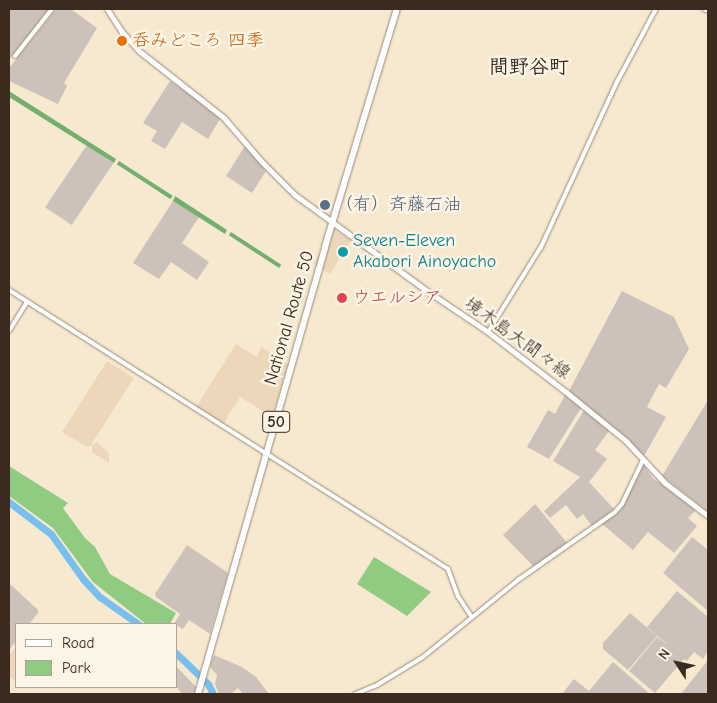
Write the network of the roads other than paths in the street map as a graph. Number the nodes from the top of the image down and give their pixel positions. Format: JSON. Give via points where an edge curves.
{"nodes":[{"id":1,"x":52,"y":9,"type":"edge"},
{"id":2,"x":107,"y":9,"type":"edge"},
{"id":3,"x":397,"y":9,"type":"edge"},
{"id":4,"x":656,"y":9,"type":"edge"},
{"id":5,"x":704,"y":9,"type":"edge"},
{"id":6,"x":708,"y":11,"type":"edge"},
{"id":7,"x":15,"y":56,"type":"dead end"},
{"id":8,"x":332,"y":223,"type":"junction"},
{"id":9,"x":9,"y":290,"type":"edge"},
{"id":10,"x":27,"y":302,"type":"junction"},
{"id":11,"x":9,"y":331,"type":"edge"},
{"id":12,"x":488,"y":332,"type":"junction"},
{"id":13,"x":266,"y":454,"type":"junction"},
{"id":14,"x":643,"y":460,"type":"junction"},
{"id":15,"x":708,"y":516,"type":"edge"},
{"id":16,"x":471,"y":616,"type":"junction"},
{"id":17,"x":198,"y":694,"type":"edge"},
{"id":18,"x":356,"y":694,"type":"edge"}],
"edges":[{"from":1,"to":7,"type":"street"},
{"from":2,"to":8,"type":"main road","name":"境木島大間々線","via":[[139,51],[217,112],[290,190]]},
{"from":3,"to":8,"type":"highway","name":"National Route 50","number":"50"},
{"from":4,"to":12,"type":"street","via":[[617,82],[541,247]]},
{"from":5,"to":6,"type":"street"},
{"from":8,"to":12,"type":"main road","name":"境木島大間々線"},
{"from":8,"to":13,"type":"highway","name":"National Route 50","number":"50"},
{"from":9,"to":10,"type":"street"},
{"from":10,"to":11,"type":"street"},
{"from":10,"to":13,"type":"street"},
{"from":12,"to":14,"type":"main road","name":"境木島大間々線","via":[[620,436]]},
{"from":13,"to":16,"type":"street","via":[[448,569],[458,596]]},
{"from":13,"to":17,"type":"highway","name":"National Route 50","number":"50"},
{"from":14,"to":15,"type":"main road","name":"境木島大間々線","via":[[665,483]]},
{"from":14,"to":16,"type":"street","via":[[615,512]]},
{"from":16,"to":18,"type":"street","via":[[423,657]]}]}
